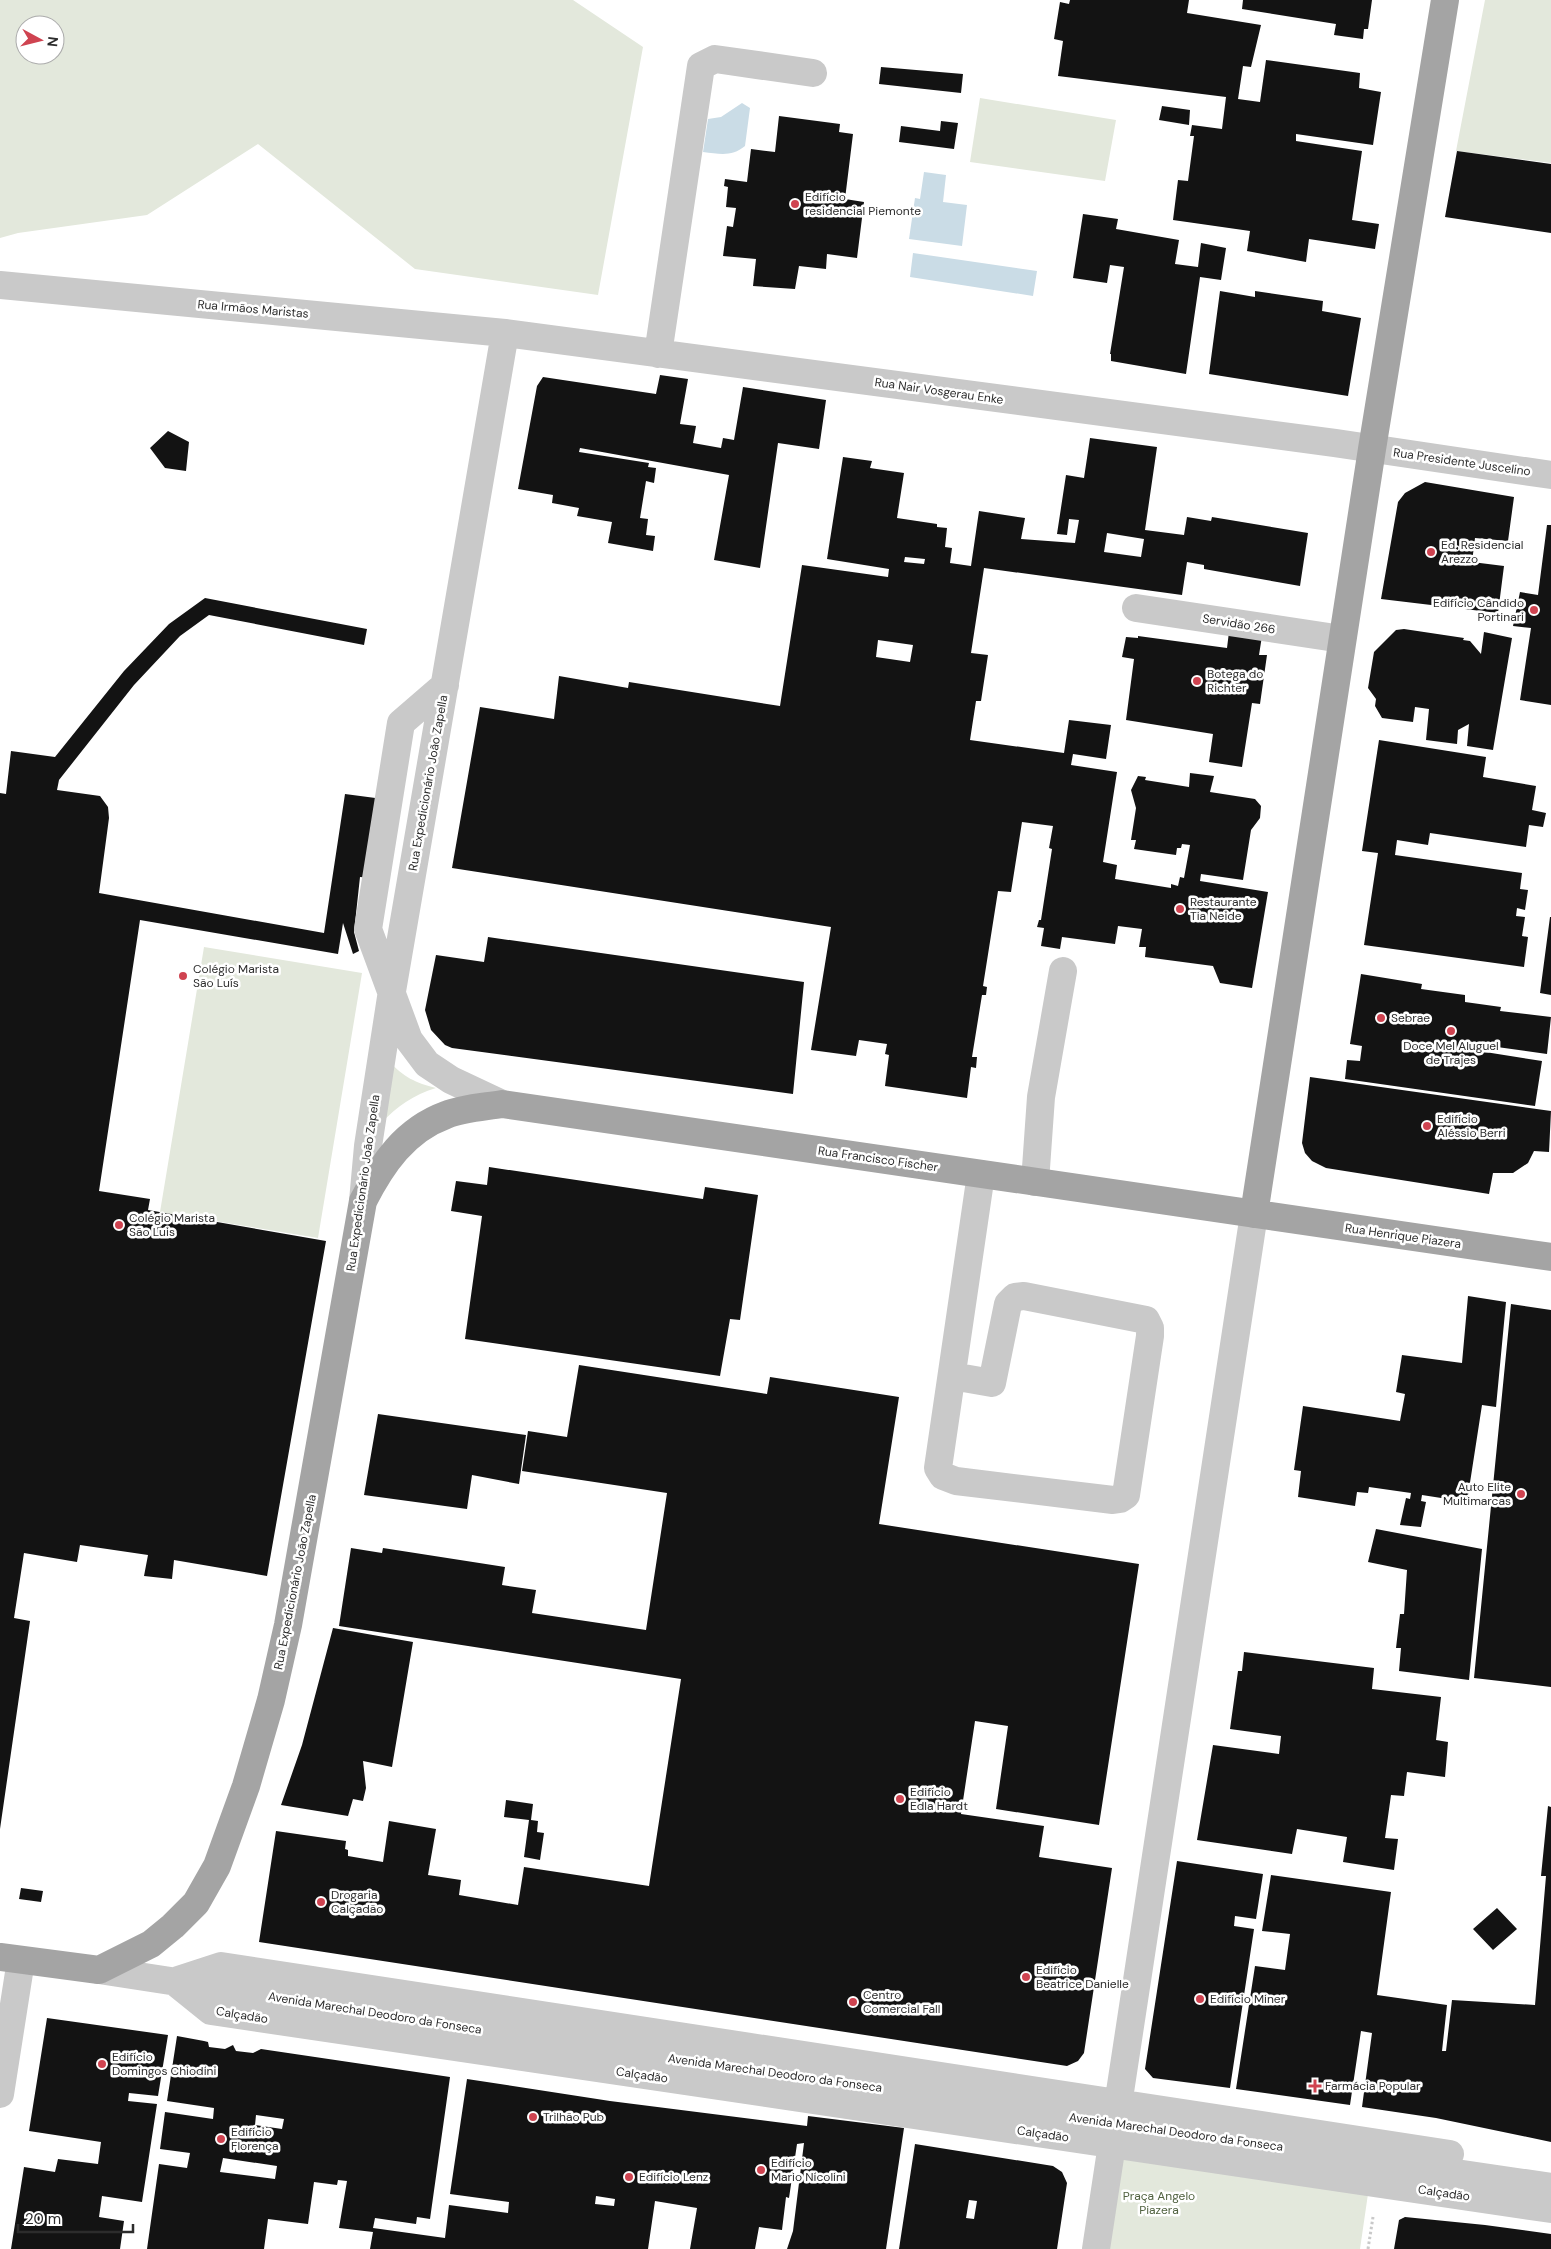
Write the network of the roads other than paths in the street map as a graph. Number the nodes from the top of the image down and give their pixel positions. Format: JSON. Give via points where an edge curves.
{"nodes":[{"id":1,"x":1445,"y":0,"type":"edge"},
{"id":2,"x":813,"y":73,"type":"dead end"},
{"id":3,"x":0,"y":285,"type":"edge"},
{"id":4,"x":505,"y":332,"type":"junction"},
{"id":5,"x":658,"y":354,"type":"junction"},
{"id":6,"x":1372,"y":449,"type":"junction"},
{"id":7,"x":1551,"y":475,"type":"edge"},
{"id":8,"x":1136,"y":608,"type":"dead end"},
{"id":9,"x":1342,"y":639,"type":"junction"},
{"id":10,"x":445,"y":685,"type":"junction"},
{"id":11,"x":1063,"y":971,"type":"dead end"},
{"id":12,"x":392,"y":991,"type":"junction"},
{"id":13,"x":502,"y":1104,"type":"junction"},
{"id":14,"x":980,"y":1174,"type":"junction"},
{"id":15,"x":1035,"y":1182,"type":"junction"},
{"id":16,"x":363,"y":1201,"type":"junction"},
{"id":17,"x":1254,"y":1214,"type":"junction"},
{"id":18,"x":1551,"y":1257,"type":"edge"},
{"id":19,"x":952,"y":1376,"type":"junction"},
{"id":20,"x":10,"y":1959,"type":"edge"},
{"id":21,"x":99,"y":1970,"type":"junction"},
{"id":22,"x":0,"y":2094,"type":"edge"},
{"id":23,"x":1116,"y":2124,"type":"junction"},
{"id":24,"x":1551,"y":2169,"type":"edge"},
{"id":25,"x":1551,"y":2187,"type":"edge"},
{"id":26,"x":1551,"y":2209,"type":"edge"},
{"id":27,"x":1096,"y":2249,"type":"edge"}],
"edges":[{"from":1,"to":6,"type":"main road"},
{"from":2,"to":5,"type":"street","via":[[715,59],[701,66]]},
{"from":3,"to":4,"type":"street","name":"Rua Irmãos Maristas"},
{"from":4,"to":5,"type":"street","name":"Rua Nair Vosgerau Enke"},
{"from":4,"to":10,"type":"street","name":"Rua Expedicionário João Zapella"},
{"from":5,"to":6,"type":"street","name":"Rua Nair Vosgerau Enke"},
{"from":6,"to":7,"type":"street","name":"Rua Presidente Juscelino"},
{"from":6,"to":9,"type":"main road"},
{"from":8,"to":9,"type":"street","name":"Servidão 266"},
{"from":9,"to":17,"type":"main road"},
{"from":10,"to":12,"type":"street","name":"Rua Expedicionário João Zapella"},
{"from":10,"to":12,"type":"street","name":"Rua Francisco Fischer","via":[[402,723],[368,929]]},
{"from":11,"to":15,"type":"street","via":[[1041,1097]]},
{"from":12,"to":13,"type":"street","name":"Rua Francisco Fischer","via":[[410,1040],[427,1064],[451,1080]]},
{"from":12,"to":16,"type":"street","name":"Rua Expedicionário João Zapella","via":[[368,1146]]},
{"from":13,"to":14,"type":"main road","name":"Rua Francisco Fischer"},
{"from":13,"to":16,"type":"main road","name":"Rua Francisco Fischer","via":[[446,1114],[416,1129],[378,1172]]},
{"from":14,"to":15,"type":"main road","name":"Rua Francisco Fischer"},
{"from":14,"to":19,"type":"street"},
{"from":15,"to":17,"type":"main road","name":"Rua Francisco Fischer"},
{"from":16,"to":21,"type":"main road","name":"Rua Expedicionário João Zapella","via":[[288,1625],[246,1786],[217,1866],[196,1903],[151,1944]]},
{"from":17,"to":18,"type":"main road","name":"Rua Henrique Piazera"},
{"from":17,"to":23,"type":"street"},
{"from":19,"to":19,"type":"street","via":[[992,1383],[1008,1304],[1015,1297],[1024,1296],[1146,1320],[1150,1336],[1126,1495],[1113,1500],[956,1481],[944,1476],[938,1468]]},
{"from":20,"to":21,"type":"main road","name":"Avenida Marechal Deodoro da Fonseca"},
{"from":20,"to":22,"type":"street"},
{"from":21,"to":23,"type":"street","name":"Avenida Marechal Deodoro da Fonseca"},
{"from":23,"to":24,"type":"street"},
{"from":23,"to":25,"type":"street","name":"Avenida Marechal Deodoro da Fonseca"},
{"from":23,"to":26,"type":"street","name":"Calçadão"},
{"from":23,"to":27,"type":"street"}]}
